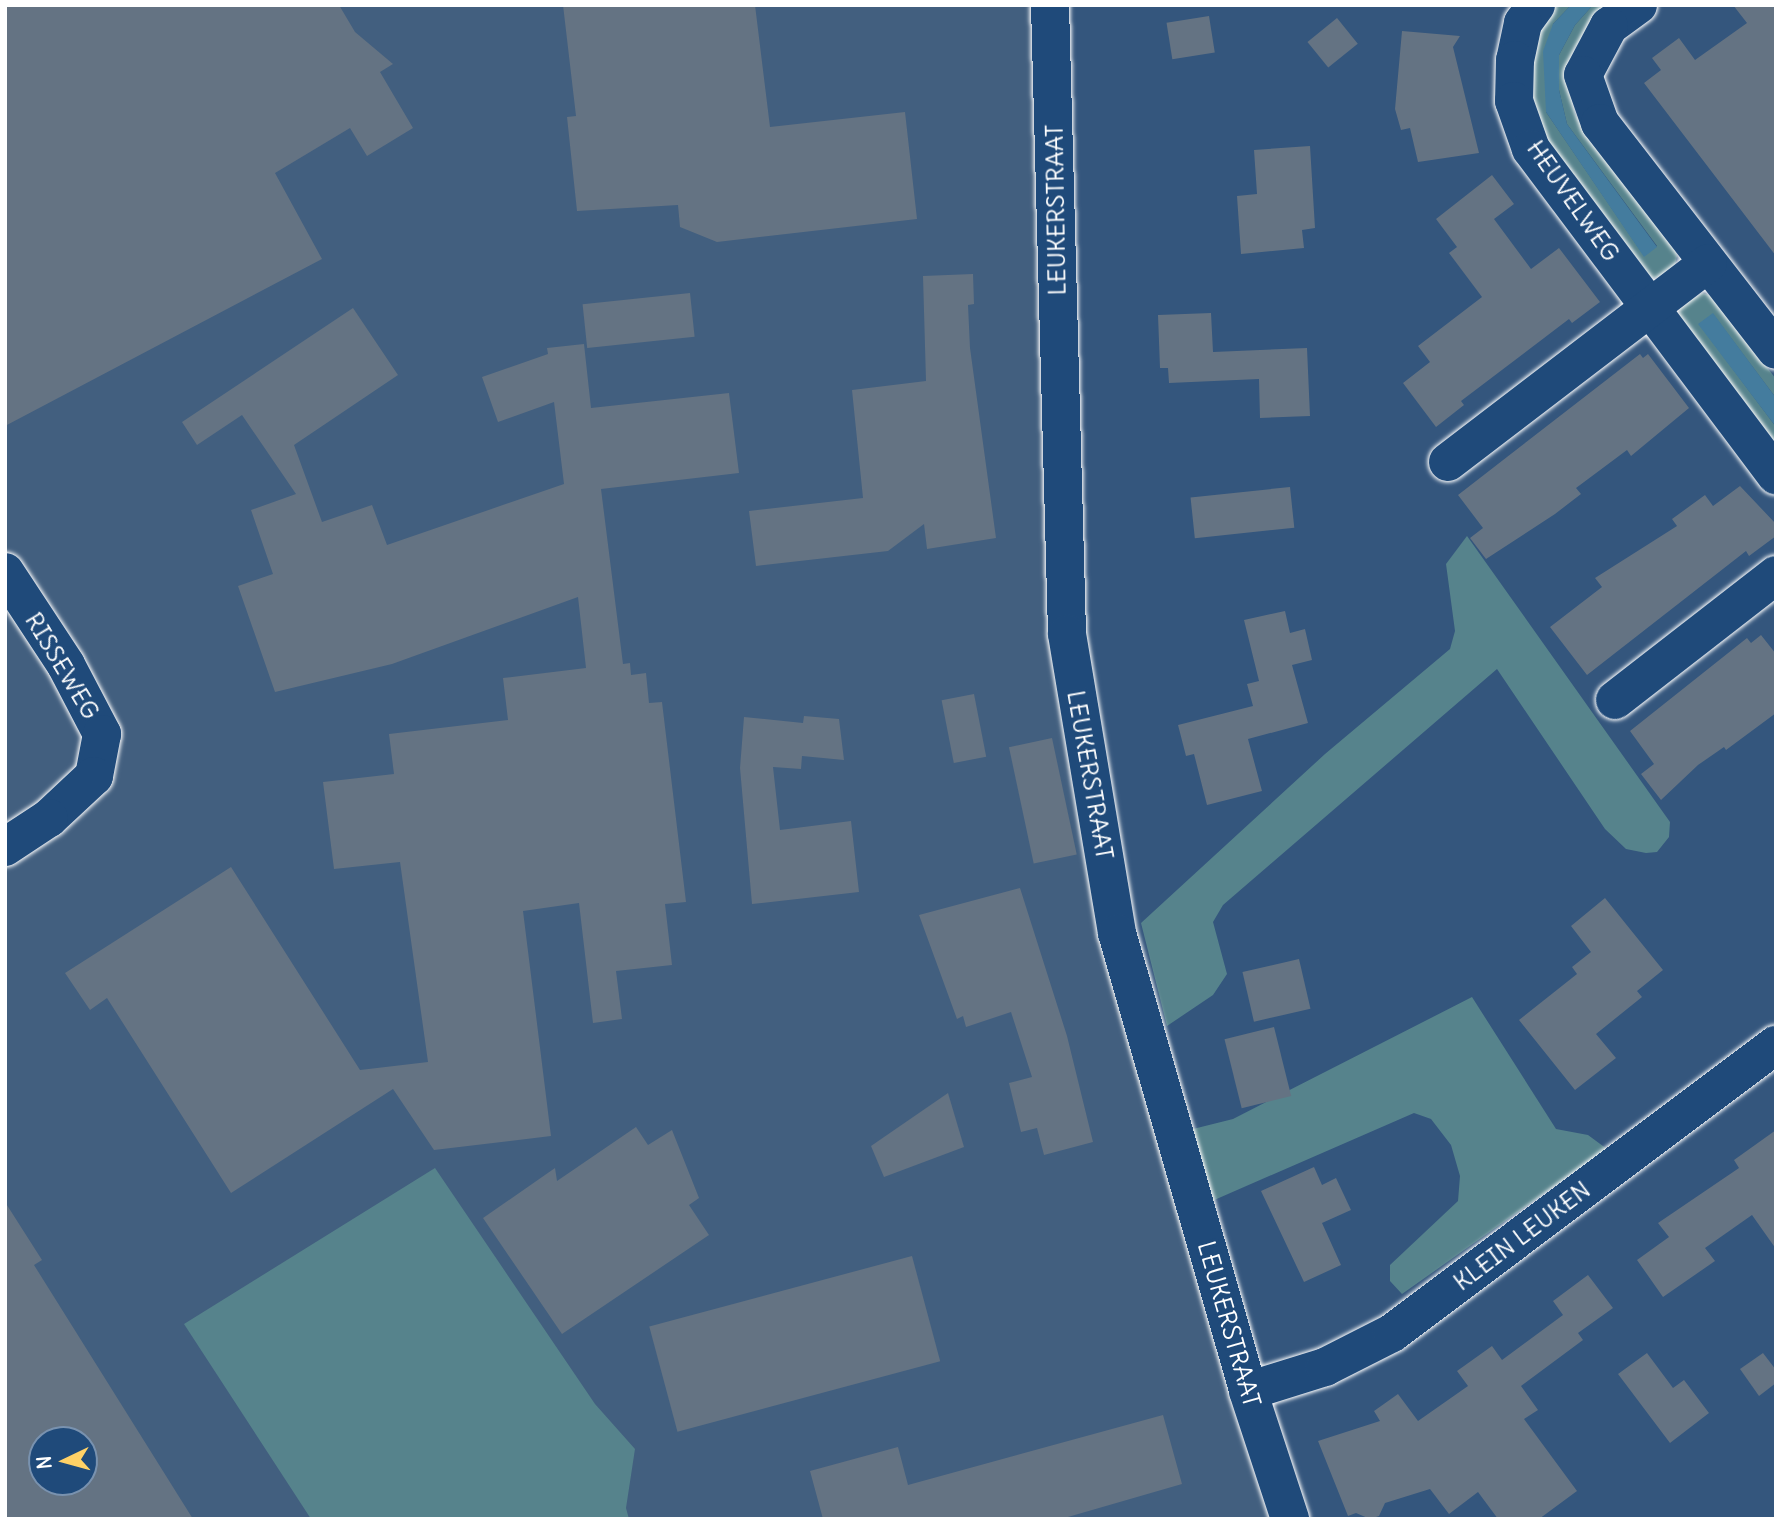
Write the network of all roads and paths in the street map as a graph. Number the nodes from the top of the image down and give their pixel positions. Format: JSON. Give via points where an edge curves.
{"nodes":[{"id":1,"x":1050,"y":5,"type":"edge"},
{"id":2,"x":1536,"y":5,"type":"edge"},
{"id":3,"x":1637,"y":5,"type":"edge"},
{"id":4,"x":1708,"y":263,"type":"junction"},
{"id":5,"x":1650,"y":309,"type":"junction"},
{"id":6,"x":1776,"y":351,"type":"edge"},
{"id":7,"x":1448,"y":462,"type":"dead end"},
{"id":8,"x":1776,"y":475,"type":"edge"},
{"id":9,"x":5,"y":572,"type":"edge"},
{"id":10,"x":1776,"y":575,"type":"edge"},
{"id":11,"x":1615,"y":700,"type":"dead end"},
{"id":12,"x":5,"y":847,"type":"edge"},
{"id":13,"x":1776,"y":1045,"type":"edge"},
{"id":14,"x":1248,"y":1391,"type":"junction"},
{"id":15,"x":1290,"y":1519,"type":"edge"}],
"edges":[{"from":1,"to":14,"type":"street","name":"LEUKERSTRAAT","via":[[1066,634],[1117,933]]},
{"from":2,"to":5,"type":"street","name":"HEUVELWEG","via":[[1522,23],[1515,60],[1514,101],[1531,149]]},
{"from":3,"to":4,"type":"street","via":[[1609,26],[1583,75],[1600,123]]},
{"from":4,"to":5,"type":"street"},
{"from":4,"to":6,"type":"street"},
{"from":5,"to":7,"type":"street"},
{"from":5,"to":8,"type":"street","name":"HEUVELWEG"},
{"from":9,"to":12,"type":"street","name":"RISSEWEG","via":[[66,665],[102,734],[94,776],[49,818]]},
{"from":10,"to":11,"type":"street"},
{"from":13,"to":14,"type":"street","name":"KLEIN LEUKEN","via":[[1392,1333],[1325,1367]]},
{"from":14,"to":15,"type":"street","name":"LEUKERSTRAAT"}]}
